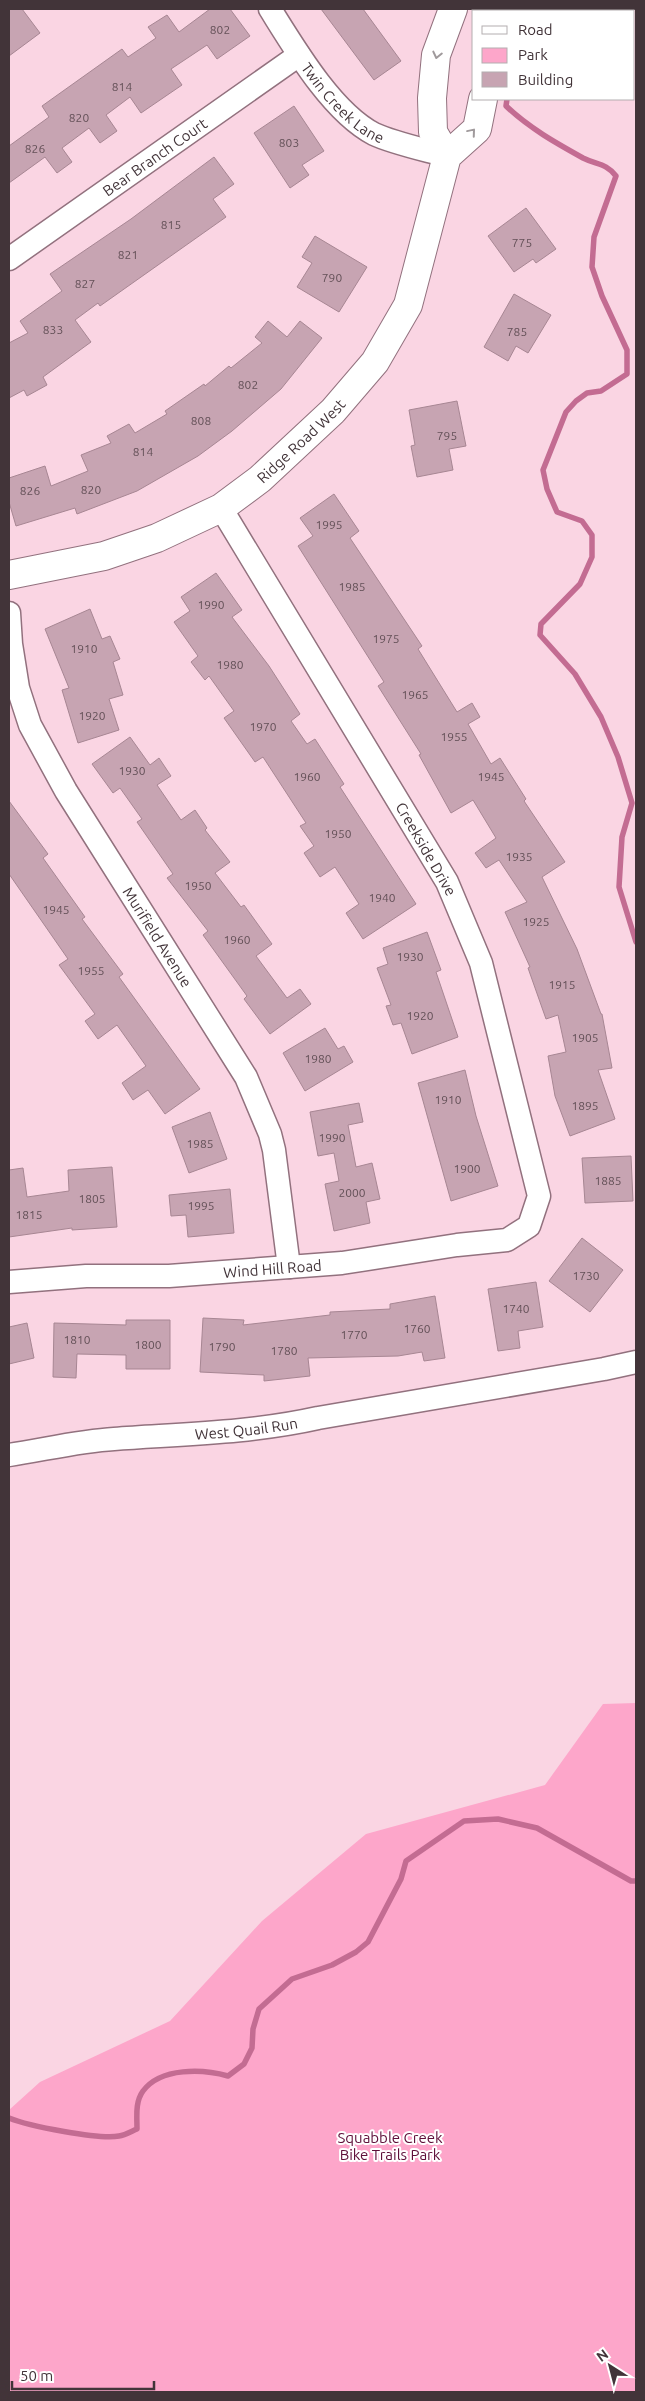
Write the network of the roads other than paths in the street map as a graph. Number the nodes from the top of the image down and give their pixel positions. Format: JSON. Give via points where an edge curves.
{"nodes":[{"id":1,"x":270,"y":9,"type":"edge"},
{"id":2,"x":453,"y":9,"type":"edge"},
{"id":3,"x":299,"y":55,"type":"junction"},
{"id":4,"x":483,"y":100,"type":"edge"},
{"id":5,"x":447,"y":156,"type":"junction"},
{"id":6,"x":9,"y":259,"type":"edge"},
{"id":7,"x":221,"y":508,"type":"junction"},
{"id":8,"x":9,"y":575,"type":"edge"},
{"id":9,"x":9,"y":613,"type":"edge"},
{"id":10,"x":530,"y":1226,"type":"joint"},
{"id":11,"x":289,"y":1267,"type":"junction"},
{"id":12,"x":9,"y":1282,"type":"edge"},
{"id":13,"x":636,"y":1362,"type":"edge"},
{"id":14,"x":9,"y":1455,"type":"edge"}],
"edges":[{"from":1,"to":3,"type":"street","name":"Twin Creek Lane"},
{"from":2,"to":5,"type":"street","one_way":true,"via":[[436,55],[432,98],[433,132]]},
{"from":3,"to":5,"type":"street","name":"Twin Creek Lane","via":[[337,106],[374,134]]},
{"from":3,"to":6,"type":"street","name":"Bear Branch Court"},
{"from":5,"to":4,"type":"street","one_way":true,"via":[[477,129]]},
{"from":5,"to":7,"type":"street","name":"Ridge Road West","via":[[408,305],[374,362],[333,411],[260,479]]},
{"from":7,"to":8,"type":"street","name":"Ridge Road West","via":[[157,538],[104,556]]},
{"from":7,"to":10,"type":"street","name":"Creekside Drive","via":[[448,882],[481,962],[539,1196]]},
{"from":9,"to":11,"type":"street","name":"Murifield Avenue","via":[[18,688],[30,724],[66,791],[246,1077],[274,1150]]},
{"from":10,"to":11,"type":"street","name":"Wind Hill Road","via":[[507,1240],[458,1244],[342,1263]]},
{"from":11,"to":12,"type":"street","name":"Wind Hill Road","via":[[169,1276],[86,1276]]},
{"from":13,"to":14,"type":"street","name":"West Quail Run","via":[[286,1425],[111,1439]]}]}
